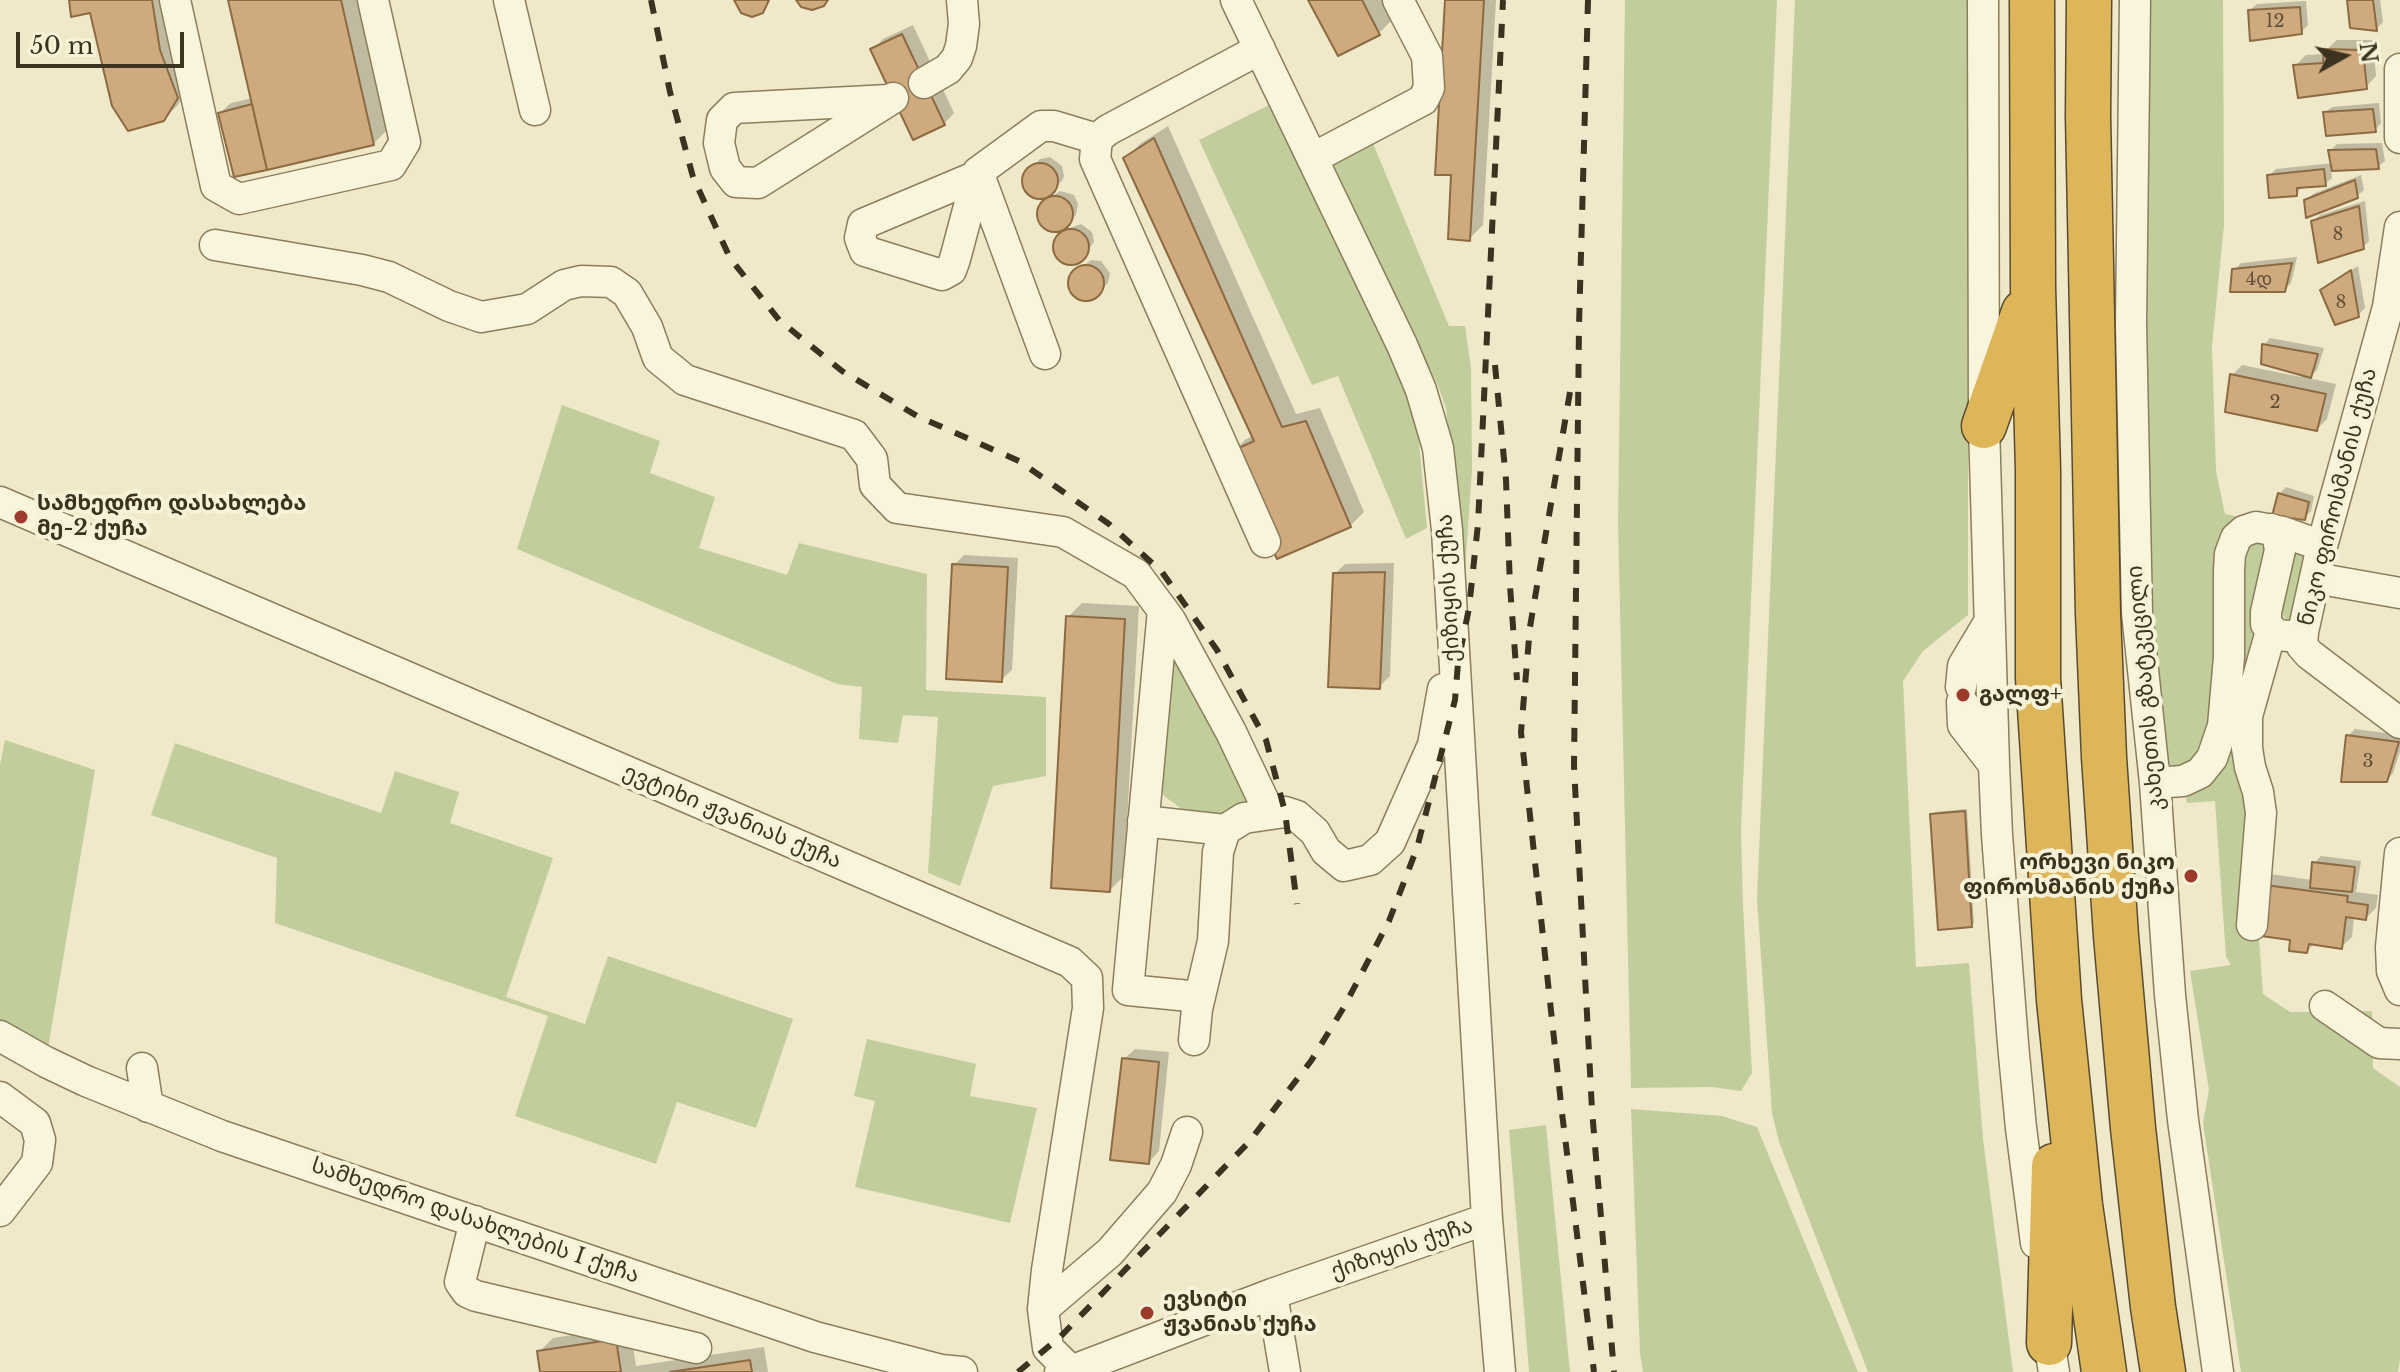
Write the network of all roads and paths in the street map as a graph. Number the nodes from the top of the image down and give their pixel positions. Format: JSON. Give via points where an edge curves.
{"nodes":[{"id":1,"x":175,"y":0,"type":"edge"},
{"id":2,"x":373,"y":0,"type":"edge"},
{"id":3,"x":509,"y":0,"type":"edge"},
{"id":4,"x":962,"y":0,"type":"edge"},
{"id":5,"x":1236,"y":0,"type":"edge"},
{"id":6,"x":1398,"y":0,"type":"edge"},
{"id":7,"x":1983,"y":0,"type":"edge"},
{"id":8,"x":2032,"y":0,"type":"edge"},
{"id":9,"x":2089,"y":0,"type":"edge"},
{"id":10,"x":2135,"y":0,"type":"edge"},
{"id":11,"x":1260,"y":49,"type":"junction"},
{"id":12,"x":2400,"y":69,"type":"edge"},
{"id":13,"x":924,"y":83,"type":"dead end"},
{"id":14,"x":891,"y":99,"type":"joint"},
{"id":15,"x":535,"y":110,"type":"dead end"},
{"id":16,"x":2400,"y":138,"type":"edge"},
{"id":17,"x":1097,"y":139,"type":"junction"},
{"id":18,"x":1313,"y":158,"type":"junction"},
{"id":19,"x":2400,"y":227,"type":"edge"},
{"id":20,"x":215,"y":245,"type":"dead end"},
{"id":21,"x":2033,"y":287,"type":"junction"},
{"id":22,"x":1045,"y":354,"type":"dead end"},
{"id":23,"x":1984,"y":426,"type":"junction"},
{"id":24,"x":0,"y":502,"type":"edge"},
{"id":25,"x":2271,"y":529,"type":"junction"},
{"id":26,"x":1265,"y":542,"type":"dead end"},
{"id":27,"x":2322,"y":546,"type":"junction"},
{"id":28,"x":2315,"y":578,"type":"junction"},
{"id":29,"x":2400,"y":593,"type":"edge"},
{"id":30,"x":1163,"y":610,"type":"junction"},
{"id":31,"x":1988,"y":624,"type":"junction"},
{"id":32,"x":2271,"y":631,"type":"junction"},
{"id":33,"x":2303,"y":632,"type":"junction"},
{"id":34,"x":1452,"y":640,"type":"junction"},
{"id":35,"x":2400,"y":723,"type":"edge"},
{"id":36,"x":1994,"y":765,"type":"junction"},
{"id":37,"x":2155,"y":783,"type":"junction"},
{"id":38,"x":1270,"y":814,"type":"junction"},
{"id":39,"x":1143,"y":821,"type":"junction"},
{"id":40,"x":1225,"y":830,"type":"junction"},
{"id":41,"x":2400,"y":853,"type":"edge"},
{"id":42,"x":2252,"y":925,"type":"dead end"},
{"id":43,"x":2400,"y":990,"type":"edge"},
{"id":44,"x":1200,"y":997,"type":"junction"},
{"id":45,"x":2059,"y":1000,"type":"junction"},
{"id":46,"x":2325,"y":1006,"type":"dead end"},
{"id":47,"x":0,"y":1036,"type":"edge"},
{"id":48,"x":1194,"y":1040,"type":"dead end"},
{"id":49,"x":2400,"y":1044,"type":"edge"},
{"id":50,"x":142,"y":1068,"type":"dead end"},
{"id":51,"x":0,"y":1097,"type":"edge"},
{"id":52,"x":148,"y":1107,"type":"junction"},
{"id":53,"x":1187,"y":1132,"type":"dead end"},
{"id":54,"x":0,"y":1211,"type":"edge"},
{"id":55,"x":1487,"y":1219,"type":"junction"},
{"id":56,"x":475,"y":1221,"type":"junction"},
{"id":57,"x":1272,"y":1294,"type":"junction"},
{"id":58,"x":2153,"y":1307,"type":"junction"},
{"id":59,"x":1043,"y":1309,"type":"junction"},
{"id":60,"x":696,"y":1348,"type":"dead end"},
{"id":61,"x":2052,"y":1363,"type":"edge"},
{"id":62,"x":889,"y":1365,"type":"edge"},
{"id":63,"x":962,"y":1372,"type":"edge"},
{"id":64,"x":1060,"y":1372,"type":"edge"},
{"id":65,"x":1072,"y":1372,"type":"edge"},
{"id":66,"x":1285,"y":1372,"type":"edge"},
{"id":67,"x":1500,"y":1372,"type":"edge"},
{"id":68,"x":2104,"y":1372,"type":"edge"},
{"id":69,"x":2163,"y":1372,"type":"edge"},
{"id":70,"x":2191,"y":1372,"type":"edge"},
{"id":71,"x":2218,"y":1372,"type":"edge"}],
"edges":[{"from":1,"to":2,"type":"street","via":[[216,186],[239,199],[391,165],[405,142]]},
{"from":3,"to":15,"type":"street"},
{"from":4,"to":13,"type":"street","via":[[964,24],[957,58]]},
{"from":5,"to":11,"type":"street","name":"ქიზიყის ქუჩა"},
{"from":6,"to":18,"type":"street","via":[[1427,56],[1429,88],[1423,100]]},
{"from":7,"to":23,"type":"street"},
{"from":8,"to":21,"type":"highway"},
{"from":9,"to":58,"type":"highway","name":"კახეთის გზატკეცილი","via":[[2104,757],[2118,966]]},
{"from":10,"to":37,"type":"street","name":"კახეთის გზატკეცილი","via":[[2131,324],[2137,613]]},
{"from":11,"to":17,"type":"street"},
{"from":11,"to":18,"type":"street","name":"ქიზიყის ქუჩა"},
{"from":12,"to":16,"type":"street"},
{"from":14,"to":14,"type":"street","via":[[758,183],[736,182],[725,168],[719,143],[722,120],[734,108]]},
{"from":17,"to":22,"type":"street","via":[[1041,126],[978,174]]},
{"from":17,"to":26,"type":"street","via":[[1095,159]]},
{"from":18,"to":34,"type":"street","name":"ქიზიყის ქუჩა","via":[[1402,345],[1438,448]]},
{"from":19,"to":27,"type":"street","name":"ნიკო ფიროსმანის ქუჩა","via":[[2388,307]]},
{"from":20,"to":30,"type":"street","via":[[389,277],[481,317],[527,309],[564,285],[611,282],[627,293],[658,358],[685,380],[854,435],[872,459],[875,485],[897,508],[1063,532],[1136,574]]},
{"from":21,"to":23,"type":"highway"},
{"from":21,"to":45,"type":"highway","via":[[2038,678]]},
{"from":23,"to":31,"type":"street"},
{"from":24,"to":59,"type":"street","name":"ევტიხი ჟვანიას ქუჩა","via":[[1070,962],[1087,978],[1088,1008]]},
{"from":25,"to":27,"type":"street"},
{"from":25,"to":32,"type":"street","via":[[2280,550],[2266,612]]},
{"from":25,"to":37,"type":"street","via":[[2244,531],[2230,554],[2223,726],[2212,758],[2192,778]]},
{"from":27,"to":28,"type":"street","name":"ნიკო ფიროსმანის ქუჩა"},
{"from":28,"to":29,"type":"street"},
{"from":28,"to":33,"type":"street","name":"ნიკო ფიროსმანის ქუჩა"},
{"from":30,"to":38,"type":"street"},
{"from":30,"to":39,"type":"street"},
{"from":31,"to":36,"type":"street"},
{"from":31,"to":36,"type":"street","via":[[1963,666],[1961,695],[1963,725]]},
{"from":32,"to":33,"type":"street","via":[[2282,636]]},
{"from":32,"to":42,"type":"street","via":[[2247,716],[2247,748],[2261,813]]},
{"from":33,"to":35,"type":"street","name":"ნიკო ფიროსმანის ქუჩა","via":[[2302,646],[2309,654]]},
{"from":34,"to":38,"type":"street","via":[[1433,745],[1390,842],[1370,860],[1344,866],[1297,816]]},
{"from":34,"to":55,"type":"street","name":"ქიზიყის ქუჩა"},
{"from":36,"to":61,"type":"street","via":[[2021,1128]]},
{"from":37,"to":71,"type":"street","name":"კახეთის გზატკეცილი","via":[[2183,1120]]},
{"from":38,"to":40,"type":"street","via":[[1244,818]]},
{"from":39,"to":40,"type":"street"},
{"from":39,"to":44,"type":"street","via":[[1128,990]]},
{"from":40,"to":44,"type":"street","via":[[1218,852],[1213,941]]},
{"from":41,"to":43,"type":"street","via":[[2391,947]]},
{"from":44,"to":48,"type":"street"},
{"from":45,"to":61,"type":"highway"},
{"from":45,"to":68,"type":"highway"},
{"from":46,"to":49,"type":"street","via":[[2379,1043]]},
{"from":47,"to":52,"type":"street","name":"სამხედრო დასახლების I ქუჩა"},
{"from":50,"to":52,"type":"street"},
{"from":51,"to":54,"type":"street","via":[[35,1123],[40,1140],[37,1163]]},
{"from":52,"to":56,"type":"street","name":"სამხედრო დასახლების I ქუჩა"},
{"from":53,"to":59,"type":"street","via":[[1162,1192],[1110,1252]]},
{"from":55,"to":57,"type":"street","name":"ქიზიყის ქუჩა"},
{"from":55,"to":67,"type":"street","name":"ქიზიყის ქუჩა"},
{"from":56,"to":60,"type":"street","via":[[460,1282],[467,1292]]},
{"from":56,"to":62,"type":"street","name":"სამხედრო დასახლების I ქუჩა"},
{"from":57,"to":65,"type":"street","name":"ქიზიყის ქუჩა"},
{"from":57,"to":66,"type":"street"},
{"from":58,"to":69,"type":"highway","name":"კახეთის გზატკეცილი"},
{"from":58,"to":70,"type":"highway"},
{"from":59,"to":65,"type":"street","name":"ევტიხი ჟვანიას ქუჩა","via":[[1048,1348]]},
{"from":62,"to":63,"type":"street","name":"სამხედრო დასახლების I ქუჩა"},
{"from":64,"to":65,"type":"street"}]}
